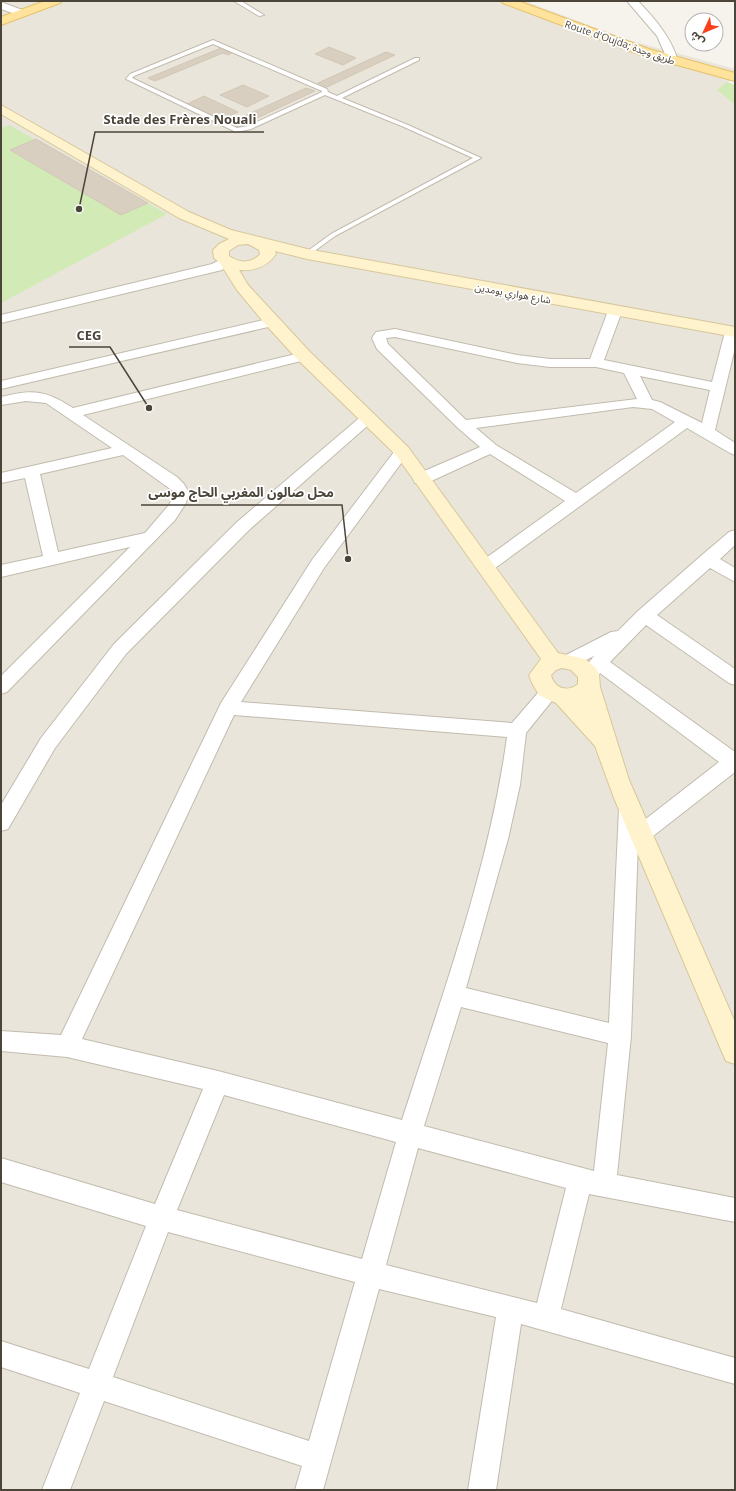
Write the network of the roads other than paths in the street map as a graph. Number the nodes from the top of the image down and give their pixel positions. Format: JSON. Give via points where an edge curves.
{"nodes":[{"id":1,"x":56,"y":1,"type":"edge"},
{"id":2,"x":237,"y":1,"type":"edge"},
{"id":3,"x":507,"y":1,"type":"edge"},
{"id":4,"x":632,"y":1,"type":"edge"},
{"id":5,"x":1,"y":5,"type":"edge"},
{"id":6,"x":21,"y":13,"type":"junction"},
{"id":7,"x":261,"y":14,"type":"dead end"},
{"id":8,"x":1,"y":21,"type":"edge"},
{"id":9,"x":417,"y":59,"type":"dead end"},
{"id":10,"x":673,"y":61,"type":"junction"},
{"id":11,"x":735,"y":77,"type":"edge"},
{"id":12,"x":325,"y":93,"type":"junction"},
{"id":13,"x":337,"y":98,"type":"junction"},
{"id":14,"x":1,"y":109,"type":"edge"},
{"id":15,"x":184,"y":215,"type":"junction"},
{"id":16,"x":254,"y":241,"type":"junction"},
{"id":17,"x":300,"y":253,"type":"junction"},
{"id":18,"x":223,"y":258,"type":"junction"},
{"id":19,"x":263,"y":260,"type":"junction"},
{"id":20,"x":242,"y":287,"type":"junction"},
{"id":21,"x":614,"y":311,"type":"junction"},
{"id":22,"x":1,"y":319,"type":"edge"},
{"id":23,"x":272,"y":322,"type":"junction"},
{"id":24,"x":733,"y":332,"type":"edge"},
{"id":25,"x":304,"y":356,"type":"junction"},
{"id":26,"x":596,"y":363,"type":"junction"},
{"id":27,"x":629,"y":369,"type":"junction"},
{"id":28,"x":1,"y":385,"type":"edge"},
{"id":29,"x":718,"y":387,"type":"junction"},
{"id":30,"x":1,"y":401,"type":"edge"},
{"id":31,"x":646,"y":403,"type":"junction"},
{"id":32,"x":70,"y":413,"type":"junction"},
{"id":33,"x":369,"y":417,"type":"junction"},
{"id":34,"x":686,"y":421,"type":"junction"},
{"id":35,"x":463,"y":425,"type":"junction"},
{"id":36,"x":707,"y":432,"type":"junction"},
{"id":37,"x":491,"y":448,"type":"junction"},
{"id":38,"x":126,"y":450,"type":"junction"},
{"id":39,"x":735,"y":450,"type":"edge"},
{"id":40,"x":402,"y":451,"type":"junction"},
{"id":41,"x":31,"y":471,"type":"junction"},
{"id":42,"x":1,"y":478,"type":"edge"},
{"id":43,"x":421,"y":479,"type":"junction"},
{"id":44,"x":577,"y":500,"type":"junction"},
{"id":45,"x":735,"y":536,"type":"edge"},
{"id":46,"x":150,"y":537,"type":"junction"},
{"id":47,"x":708,"y":559,"type":"junction"},
{"id":48,"x":52,"y":560,"type":"junction"},
{"id":49,"x":485,"y":567,"type":"junction"},
{"id":50,"x":1,"y":571,"type":"edge"},
{"id":51,"x":735,"y":576,"type":"edge"},
{"id":52,"x":644,"y":615,"type":"junction"},
{"id":53,"x":627,"y":632,"type":"junction"},
{"id":54,"x":562,"y":661,"type":"junction"},
{"id":55,"x":592,"y":675,"type":"junction"},
{"id":56,"x":735,"y":678,"type":"edge"},
{"id":57,"x":1,"y":687,"type":"edge"},
{"id":58,"x":556,"y":694,"type":"junction"},
{"id":59,"x":228,"y":708,"type":"junction"},
{"id":60,"x":517,"y":731,"type":"junction"},
{"id":61,"x":604,"y":743,"type":"junction"},
{"id":62,"x":734,"y":762,"type":"edge"},
{"id":63,"x":629,"y":809,"type":"junction"},
{"id":64,"x":1,"y":823,"type":"edge"},
{"id":65,"x":641,"y":834,"type":"junction"},
{"id":66,"x":454,"y":995,"type":"junction"},
{"id":67,"x":620,"y":1036,"type":"junction"},
{"id":68,"x":1,"y":1041,"type":"edge"},
{"id":69,"x":66,"y":1046,"type":"junction"},
{"id":70,"x":735,"y":1052,"type":"edge"},
{"id":71,"x":218,"y":1082,"type":"junction"},
{"id":72,"x":410,"y":1134,"type":"junction"},
{"id":73,"x":1,"y":1170,"type":"edge"},
{"id":74,"x":580,"y":1180,"type":"junction"},
{"id":75,"x":604,"y":1184,"type":"junction"},
{"id":76,"x":735,"y":1210,"type":"edge"},
{"id":77,"x":161,"y":1218,"type":"junction"},
{"id":78,"x":371,"y":1274,"type":"junction"},
{"id":79,"x":510,"y":1308,"type":"junction"},
{"id":80,"x":546,"y":1319,"type":"junction"},
{"id":81,"x":1,"y":1354,"type":"edge"},
{"id":82,"x":735,"y":1371,"type":"edge"},
{"id":83,"x":97,"y":1386,"type":"junction"},
{"id":84,"x":317,"y":1457,"type":"junction"},
{"id":85,"x":56,"y":1490,"type":"edge"},
{"id":86,"x":308,"y":1490,"type":"edge"},
{"id":87,"x":482,"y":1490,"type":"edge"}],
"edges":[{"from":1,"to":6,"type":"main road"},
{"from":2,"to":7,"type":"lane"},
{"from":3,"to":10,"type":"main road","name":"Route d'Oujda; طريق وجدة","via":[[613,42]]},
{"from":4,"to":10,"type":"street","via":[[661,36],[669,48]]},
{"from":5,"to":6,"type":"street"},
{"from":6,"to":8,"type":"main road"},
{"from":9,"to":13,"type":"lane"},
{"from":10,"to":11,"type":"main road","name":"Route d'Oujda; طريق وجدة"},
{"from":12,"to":12,"type":"lane","via":[[325,90],[212,42],[132,75],[129,79],[236,130],[249,128]]},
{"from":12,"to":13,"type":"lane"},
{"from":13,"to":17,"type":"lane","via":[[478,158]]},
{"from":14,"to":15,"type":"street"},
{"from":15,"to":16,"type":"street","name":"شارع هواري بومدين"},
{"from":15,"to":18,"type":"street"},
{"from":16,"to":17,"type":"street","name":"شارع هواري بومدين"},
{"from":16,"to":18,"type":"street","via":[[230,244],[222,250]]},
{"from":16,"to":19,"type":"street","via":[[268,250]]},
{"from":17,"to":19,"type":"street","via":[[278,252]]},
{"from":17,"to":21,"type":"street","name":"شارع هواري بومدين"},
{"from":18,"to":19,"type":"street","via":[[246,266]]},
{"from":18,"to":20,"type":"street"},
{"from":18,"to":22,"type":"street","via":[[217,268]]},
{"from":19,"to":20,"type":"street","via":[[246,274],[242,280]]},
{"from":20,"to":23,"type":"street"},
{"from":21,"to":24,"type":"street","name":"شارع هواري بومدين"},
{"from":21,"to":26,"type":"street"},
{"from":23,"to":25,"type":"street"},
{"from":23,"to":28,"type":"street"},
{"from":24,"to":29,"type":"street"},
{"from":25,"to":32,"type":"street"},
{"from":25,"to":33,"type":"street"},
{"from":26,"to":27,"type":"street"},
{"from":26,"to":35,"type":"street","via":[[550,363],[517,359],[394,333],[381,335],[378,338],[382,346]]},
{"from":27,"to":29,"type":"street"},
{"from":27,"to":31,"type":"street"},
{"from":29,"to":36,"type":"street"},
{"from":30,"to":32,"type":"street","via":[[39,396],[51,400]]},
{"from":31,"to":34,"type":"street"},
{"from":31,"to":35,"type":"street"},
{"from":32,"to":38,"type":"street"},
{"from":33,"to":40,"type":"street"},
{"from":33,"to":64,"type":"street","via":[[243,526],[120,649],[48,743]]},
{"from":34,"to":36,"type":"street"},
{"from":34,"to":44,"type":"street"},
{"from":35,"to":37,"type":"street"},
{"from":36,"to":39,"type":"street"},
{"from":37,"to":43,"type":"street"},
{"from":37,"to":44,"type":"street"},
{"from":38,"to":41,"type":"street"},
{"from":38,"to":46,"type":"street","via":[[171,481],[181,494],[181,500]]},
{"from":40,"to":43,"type":"street"},
{"from":40,"to":59,"type":"street","via":[[318,564]]},
{"from":41,"to":42,"type":"street"},
{"from":41,"to":48,"type":"street"},
{"from":43,"to":49,"type":"street"},
{"from":44,"to":49,"type":"street"},
{"from":45,"to":47,"type":"street"},
{"from":46,"to":48,"type":"street"},
{"from":46,"to":57,"type":"street"},
{"from":47,"to":51,"type":"street"},
{"from":47,"to":52,"type":"street"},
{"from":48,"to":50,"type":"street"},
{"from":49,"to":54,"type":"street"},
{"from":52,"to":53,"type":"street"},
{"from":52,"to":56,"type":"street"},
{"from":53,"to":54,"type":"street"},
{"from":53,"to":55,"type":"street"},
{"from":54,"to":55,"type":"street","via":[[585,669]]},
{"from":54,"to":58,"type":"street","via":[[547,664],[540,674],[544,686]]},
{"from":55,"to":58,"type":"street","via":[[577,696]]},
{"from":55,"to":61,"type":"street"},
{"from":55,"to":62,"type":"street"},
{"from":58,"to":60,"type":"street"},
{"from":58,"to":61,"type":"street"},
{"from":59,"to":60,"type":"street"},
{"from":59,"to":69,"type":"street"},
{"from":60,"to":66,"type":"street","via":[[510,785],[498,839]]},
{"from":61,"to":63,"type":"street"},
{"from":62,"to":65,"type":"street"},
{"from":63,"to":65,"type":"street"},
{"from":63,"to":67,"type":"street"},
{"from":65,"to":70,"type":"street"},
{"from":66,"to":67,"type":"street"},
{"from":66,"to":72,"type":"street"},
{"from":67,"to":75,"type":"street"},
{"from":68,"to":69,"type":"street"},
{"from":69,"to":71,"type":"street"},
{"from":71,"to":72,"type":"street"},
{"from":71,"to":77,"type":"street"},
{"from":72,"to":74,"type":"street"},
{"from":72,"to":78,"type":"street"},
{"from":73,"to":77,"type":"street"},
{"from":74,"to":75,"type":"street"},
{"from":74,"to":80,"type":"street"},
{"from":75,"to":76,"type":"street"},
{"from":77,"to":78,"type":"street"},
{"from":77,"to":83,"type":"street"},
{"from":78,"to":79,"type":"street"},
{"from":78,"to":84,"type":"street"},
{"from":79,"to":80,"type":"street"},
{"from":79,"to":87,"type":"street"},
{"from":80,"to":82,"type":"street"},
{"from":81,"to":83,"type":"street"},
{"from":83,"to":84,"type":"street"},
{"from":83,"to":85,"type":"street"},
{"from":84,"to":86,"type":"street"}]}
